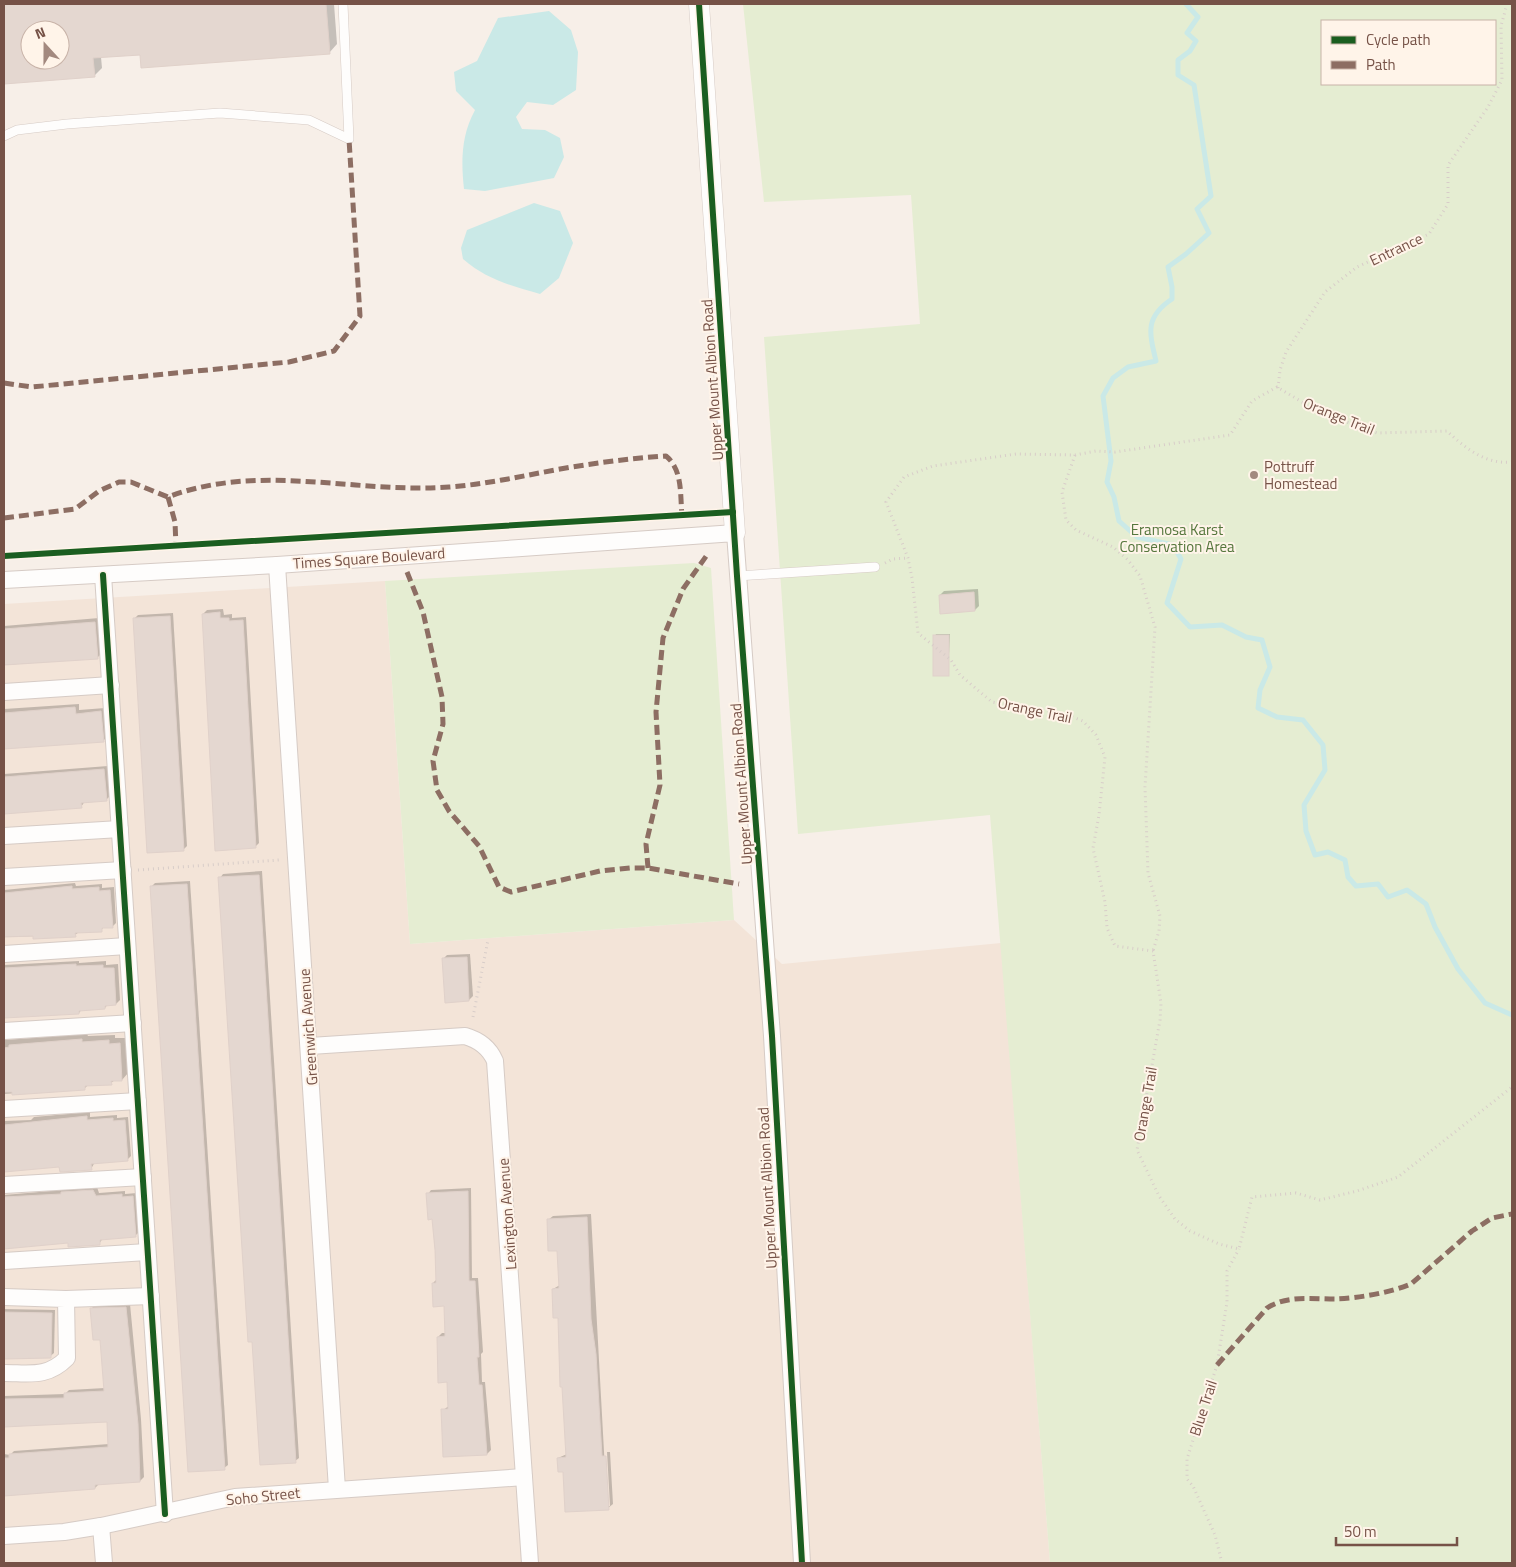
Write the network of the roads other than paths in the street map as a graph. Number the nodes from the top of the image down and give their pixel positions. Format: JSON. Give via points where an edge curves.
{"nodes":[{"id":1,"x":343,"y":4,"type":"edge"},
{"id":2,"x":699,"y":4,"type":"edge"},
{"id":3,"x":4,"y":136,"type":"edge"},
{"id":4,"x":735,"y":533,"type":"junction"},
{"id":5,"x":277,"y":565,"type":"junction"},
{"id":6,"x":875,"y":568,"type":"road end"},
{"id":7,"x":103,"y":575,"type":"junction"},
{"id":8,"x":737,"y":576,"type":"junction"},
{"id":9,"x":4,"y":580,"type":"edge"},
{"id":10,"x":111,"y":685,"type":"junction"},
{"id":11,"x":4,"y":692,"type":"edge"},
{"id":12,"x":120,"y":829,"type":"junction"},
{"id":13,"x":4,"y":836,"type":"edge"},
{"id":14,"x":128,"y":870,"type":"junction"},
{"id":15,"x":4,"y":877,"type":"edge"},
{"id":16,"x":127,"y":946,"type":"junction"},
{"id":17,"x":4,"y":954,"type":"edge"},
{"id":18,"x":133,"y":1023,"type":"junction"},
{"id":19,"x":4,"y":1031,"type":"edge"},
{"id":20,"x":310,"y":1046,"type":"junction"},
{"id":21,"x":138,"y":1101,"type":"junction"},
{"id":22,"x":4,"y":1108,"type":"edge"},
{"id":23,"x":143,"y":1177,"type":"junction"},
{"id":24,"x":4,"y":1185,"type":"edge"},
{"id":25,"x":147,"y":1252,"type":"junction"},
{"id":26,"x":4,"y":1261,"type":"edge"},
{"id":27,"x":151,"y":1296,"type":"junction"},
{"id":28,"x":4,"y":1297,"type":"edge"},
{"id":29,"x":66,"y":1299,"type":"junction"},
{"id":30,"x":4,"y":1373,"type":"edge"},
{"id":31,"x":524,"y":1477,"type":"junction"},
{"id":32,"x":337,"y":1489,"type":"junction"},
{"id":33,"x":165,"y":1514,"type":"junction"},
{"id":34,"x":101,"y":1526,"type":"junction"},
{"id":35,"x":4,"y":1536,"type":"edge"},
{"id":36,"x":104,"y":1563,"type":"edge"},
{"id":37,"x":530,"y":1563,"type":"edge"},
{"id":38,"x":802,"y":1563,"type":"edge"}],
"edges":[{"from":1,"to":3,"type":"lane","via":[[349,138],[309,120],[220,114],[66,124],[17,130]]},
{"from":2,"to":4,"type":"street","name":"Upper Mount Albion Road"},
{"from":4,"to":5,"type":"street","name":"Times Square Boulevard"},
{"from":4,"to":8,"type":"street","name":"Upper Mount Albion Road"},
{"from":5,"to":7,"type":"street","name":"Times Square Boulevard"},
{"from":5,"to":20,"type":"street","name":"Greenwich Avenue"},
{"from":6,"to":8,"type":"lane"},
{"from":7,"to":9,"type":"street","name":"Times Square Boulevard"},
{"from":7,"to":10,"type":"street"},
{"from":8,"to":38,"type":"street","name":"Upper Mount Albion Road","via":[[772,1036]]},
{"from":10,"to":11,"type":"street"},
{"from":10,"to":12,"type":"street"},
{"from":12,"to":13,"type":"street"},
{"from":12,"to":14,"type":"street"},
{"from":14,"to":15,"type":"street"},
{"from":14,"to":16,"type":"street"},
{"from":16,"to":17,"type":"street"},
{"from":16,"to":18,"type":"street"},
{"from":18,"to":19,"type":"street"},
{"from":18,"to":21,"type":"street"},
{"from":20,"to":31,"type":"street","name":"Lexington Avenue","via":[[465,1036],[476,1039],[491,1052],[498,1078]]},
{"from":20,"to":32,"type":"street","name":"Greenwich Avenue"},
{"from":21,"to":22,"type":"street"},
{"from":21,"to":23,"type":"street"},
{"from":23,"to":24,"type":"street"},
{"from":23,"to":25,"type":"street"},
{"from":25,"to":26,"type":"street"},
{"from":25,"to":27,"type":"street"},
{"from":27,"to":29,"type":"street"},
{"from":27,"to":33,"type":"street"},
{"from":28,"to":29,"type":"street"},
{"from":29,"to":30,"type":"street","via":[[67,1358],[57,1368],[43,1374]]},
{"from":31,"to":32,"type":"street","name":"Soho Street"},
{"from":31,"to":37,"type":"street","name":"Lexington Avenue"},
{"from":32,"to":33,"type":"street","name":"Soho Street","via":[[235,1497]]},
{"from":33,"to":34,"type":"street","name":"Soho Street"},
{"from":34,"to":35,"type":"street","name":"Soho Street"},
{"from":34,"to":36,"type":"street"}]}
